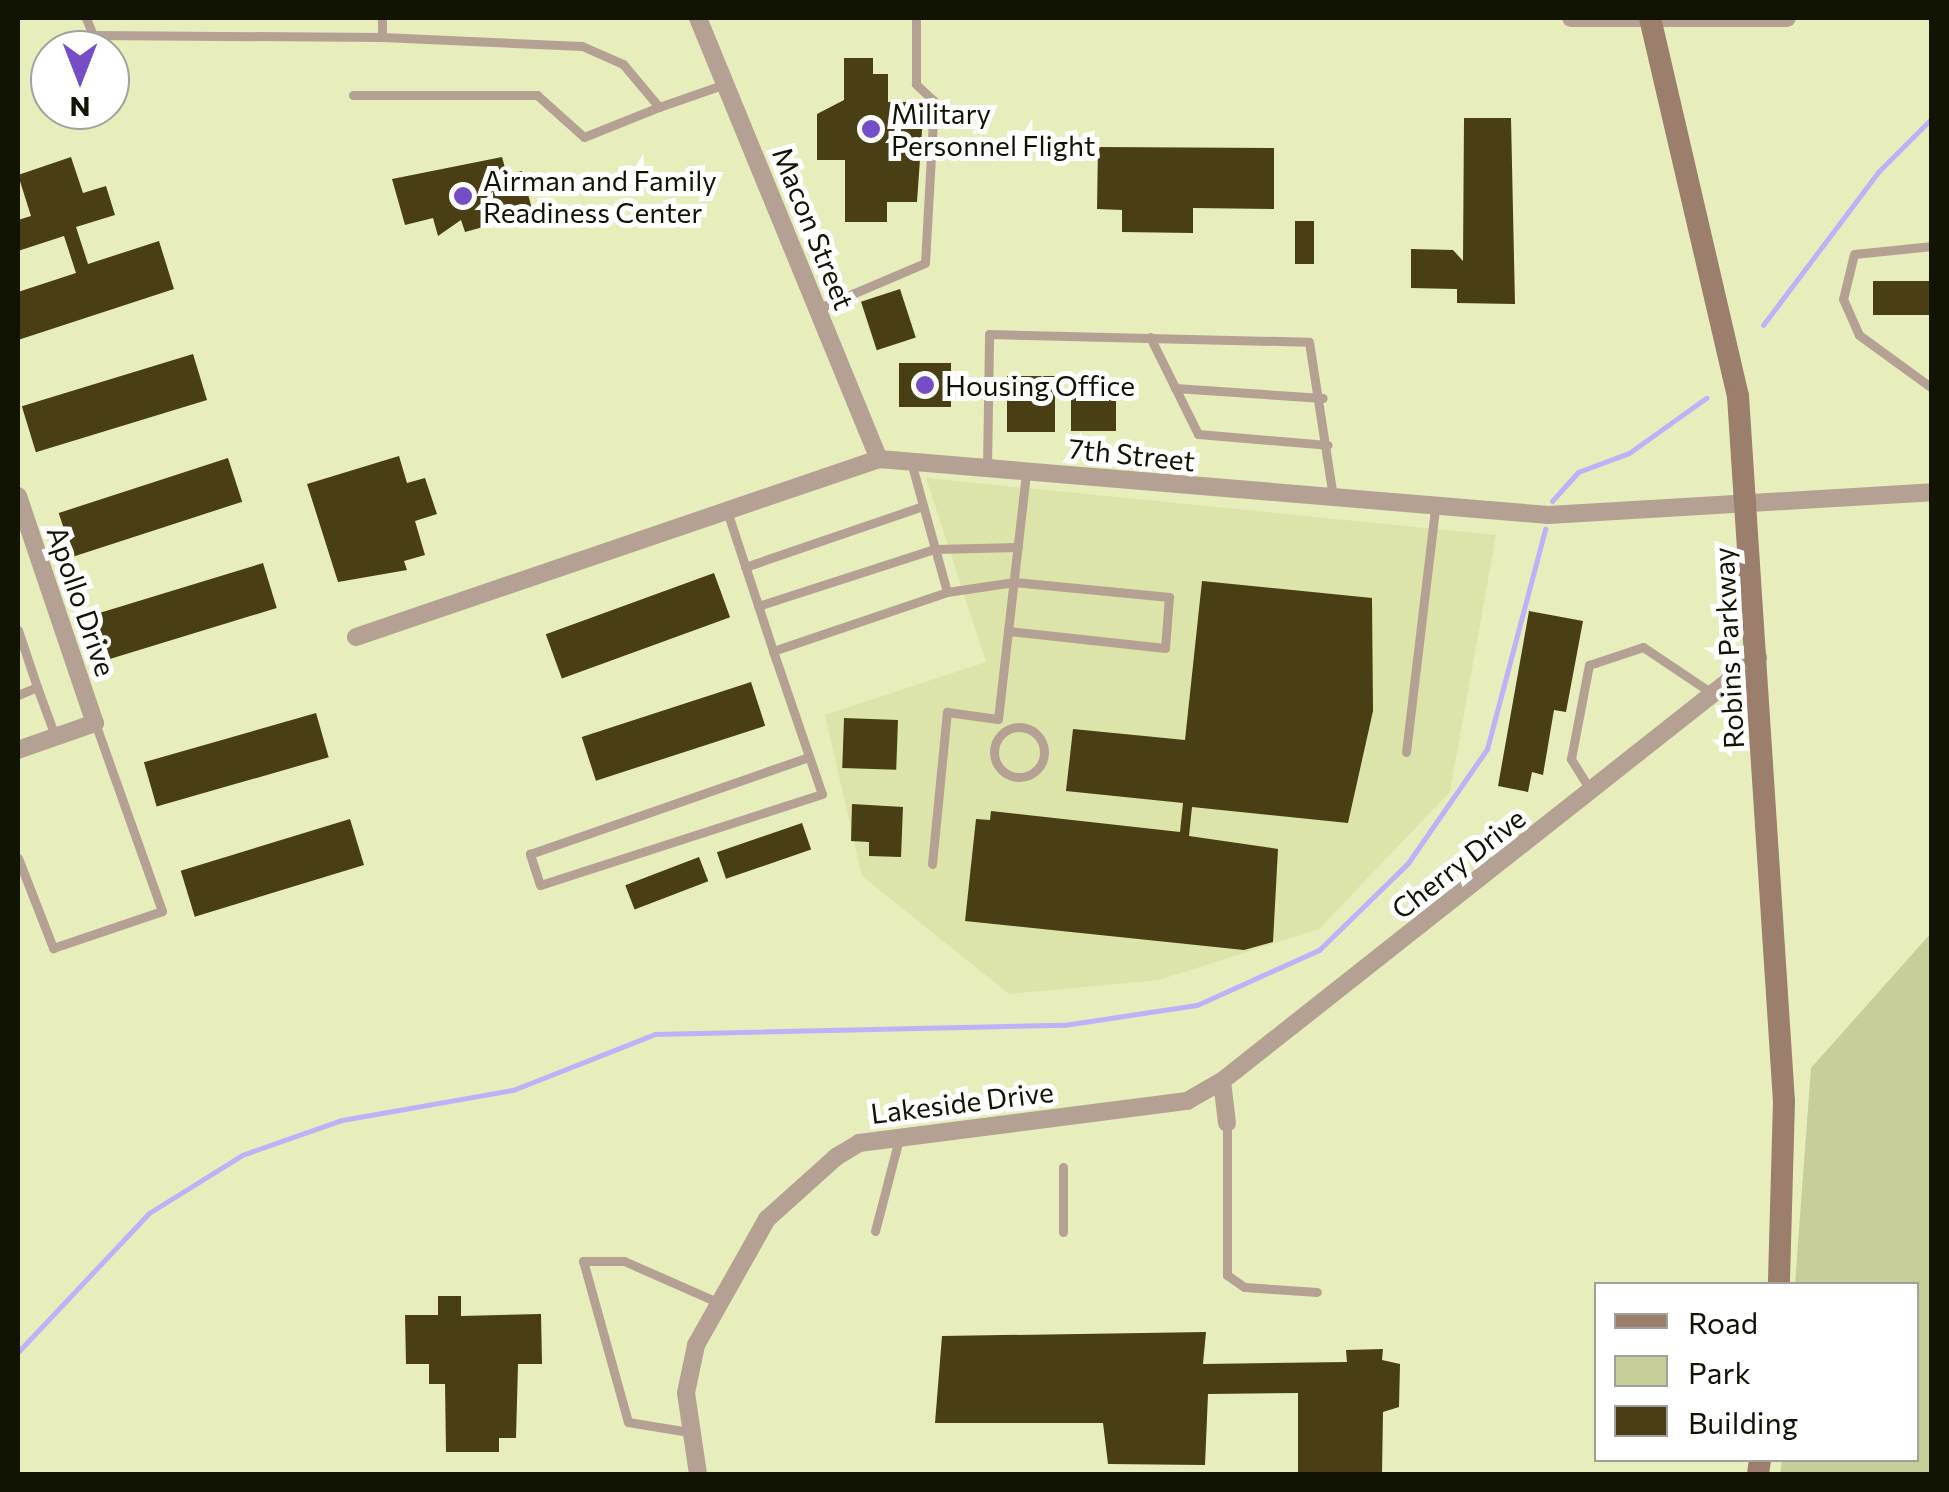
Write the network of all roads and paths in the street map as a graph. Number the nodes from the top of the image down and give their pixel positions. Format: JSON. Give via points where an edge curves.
{"nodes":[{"id":1,"x":86,"y":18,"type":"edge"},
{"id":2,"x":382,"y":18,"type":"edge"},
{"id":3,"x":698,"y":18,"type":"edge"},
{"id":4,"x":916,"y":18,"type":"edge"},
{"id":5,"x":1571,"y":18,"type":"edge"},
{"id":6,"x":1650,"y":18,"type":"edge"},
{"id":7,"x":1787,"y":18,"type":"edge"},
{"id":8,"x":382,"y":37,"type":"junction"},
{"id":9,"x":725,"y":84,"type":"junction"},
{"id":10,"x":353,"y":95,"type":"dead end"},
{"id":11,"x":660,"y":107,"type":"junction"},
{"id":12,"x":1932,"y":246,"type":"edge"},
{"id":13,"x":817,"y":308,"type":"junction"},
{"id":14,"x":1150,"y":337,"type":"junction"},
{"id":15,"x":1175,"y":388,"type":"junction"},
{"id":16,"x":1932,"y":388,"type":"edge"},
{"id":17,"x":1323,"y":398,"type":"junction"},
{"id":18,"x":1328,"y":445,"type":"junction"},
{"id":19,"x":879,"y":459,"type":"junction"},
{"id":20,"x":911,"y":462,"type":"junction"},
{"id":21,"x":987,"y":468,"type":"junction"},
{"id":22,"x":1026,"y":472,"type":"junction"},
{"id":23,"x":1931,"y":491,"type":"edge"},
{"id":24,"x":18,"y":496,"type":"edge"},
{"id":25,"x":1749,"y":500,"type":"junction"},
{"id":26,"x":1334,"y":501,"type":"junction"},
{"id":27,"x":923,"y":506,"type":"junction"},
{"id":28,"x":1435,"y":509,"type":"junction"},
{"id":29,"x":727,"y":511,"type":"junction"},
{"id":30,"x":21,"y":516,"type":"edge"},
{"id":31,"x":1018,"y":547,"type":"junction"},
{"id":32,"x":935,"y":549,"type":"junction"},
{"id":33,"x":745,"y":567,"type":"junction"},
{"id":34,"x":1014,"y":582,"type":"junction"},
{"id":35,"x":948,"y":592,"type":"junction"},
{"id":36,"x":758,"y":606,"type":"junction"},
{"id":37,"x":18,"y":630,"type":"edge"},
{"id":38,"x":1008,"y":631,"type":"junction"},
{"id":39,"x":356,"y":637,"type":"dead end"},
{"id":40,"x":773,"y":651,"type":"junction"},
{"id":41,"x":1758,"y":658,"type":"junction"},
{"id":42,"x":37,"y":688,"type":"junction"},
{"id":43,"x":18,"y":694,"type":"edge"},
{"id":44,"x":1712,"y":694,"type":"junction"},
{"id":45,"x":998,"y":718,"type":"junction"},
{"id":46,"x":95,"y":723,"type":"junction"},
{"id":47,"x":1006,"y":731,"type":"junction"},
{"id":48,"x":56,"y":737,"type":"junction"},
{"id":49,"x":18,"y":750,"type":"edge"},
{"id":50,"x":1406,"y":752,"type":"dead end"},
{"id":51,"x":809,"y":757,"type":"junction"},
{"id":52,"x":1592,"y":793,"type":"junction"},
{"id":53,"x":18,"y":858,"type":"edge"},
{"id":54,"x":932,"y":864,"type":"dead end"},
{"id":55,"x":1222,"y":1081,"type":"junction"},
{"id":56,"x":1227,"y":1124,"type":"joint"},
{"id":57,"x":900,"y":1137,"type":"junction"},
{"id":58,"x":1063,"y":1167,"type":"dead end"},
{"id":59,"x":875,"y":1231,"type":"dead end"},
{"id":60,"x":1062,"y":1232,"type":"dead end"},
{"id":61,"x":1779,"y":1282,"type":"edge"},
{"id":62,"x":1317,"y":1292,"type":"dead end"},
{"id":63,"x":714,"y":1301,"type":"junction"},
{"id":64,"x":690,"y":1432,"type":"junction"},
{"id":65,"x":698,"y":1474,"type":"edge"}],
"edges":[{"from":1,"to":8,"type":"lane","via":[[93,36]]},
{"from":2,"to":8,"type":"lane"},
{"from":3,"to":9,"type":"street","name":"Macon Street"},
{"from":4,"to":13,"type":"lane","via":[[916,84],[934,101],[925,263]]},
{"from":5,"to":6,"type":"street"},
{"from":6,"to":7,"type":"street"},
{"from":6,"to":25,"type":"street","name":"Robins Parkway","via":[[1731,355]]},
{"from":8,"to":11,"type":"lane","via":[[582,46],[623,64]]},
{"from":9,"to":11,"type":"lane"},
{"from":9,"to":13,"type":"street","name":"Macon Street"},
{"from":10,"to":11,"type":"lane","via":[[537,95],[584,137]]},
{"from":12,"to":16,"type":"lane","via":[[1854,254],[1844,299],[1859,335]]},
{"from":13,"to":19,"type":"street","name":"Macon Street"},
{"from":14,"to":15,"type":"lane"},
{"from":14,"to":17,"type":"lane","via":[[1309,342]]},
{"from":14,"to":21,"type":"lane","via":[[989,334]]},
{"from":15,"to":17,"type":"lane"},
{"from":15,"to":18,"type":"lane","via":[[1198,434]]},
{"from":17,"to":18,"type":"lane"},
{"from":18,"to":26,"type":"lane"},
{"from":19,"to":20,"type":"street","name":"7th Street"},
{"from":19,"to":29,"type":"street","name":"7th Street"},
{"from":20,"to":21,"type":"street","name":"7th Street"},
{"from":20,"to":27,"type":"lane"},
{"from":21,"to":22,"type":"street","name":"7th Street"},
{"from":22,"to":26,"type":"street","name":"7th Street"},
{"from":22,"to":31,"type":"lane"},
{"from":23,"to":25,"type":"street","name":"7th Street"},
{"from":24,"to":30,"type":"street","name":"Apollo Drive"},
{"from":25,"to":28,"type":"street","name":"7th Street","via":[[1548,515]]},
{"from":25,"to":41,"type":"street","name":"Robins Parkway"},
{"from":26,"to":28,"type":"street","name":"7th Street"},
{"from":27,"to":32,"type":"lane"},
{"from":27,"to":33,"type":"lane"},
{"from":28,"to":50,"type":"lane"},
{"from":29,"to":33,"type":"lane"},
{"from":29,"to":39,"type":"street","name":"7th Street"},
{"from":30,"to":46,"type":"street","name":"Apollo Drive"},
{"from":31,"to":32,"type":"lane"},
{"from":31,"to":34,"type":"lane"},
{"from":32,"to":35,"type":"lane"},
{"from":32,"to":36,"type":"lane"},
{"from":33,"to":36,"type":"lane"},
{"from":34,"to":35,"type":"lane"},
{"from":34,"to":38,"type":"lane"},
{"from":34,"to":38,"type":"lane","via":[[1169,597],[1165,648]]},
{"from":35,"to":40,"type":"lane"},
{"from":36,"to":40,"type":"lane"},
{"from":37,"to":42,"type":"lane"},
{"from":38,"to":45,"type":"lane"},
{"from":40,"to":51,"type":"lane"},
{"from":41,"to":44,"type":"street","name":"Cherry Drive"},
{"from":41,"to":61,"type":"street","name":"Robins Parkway","via":[[1784,1101]]},
{"from":42,"to":43,"type":"lane"},
{"from":42,"to":48,"type":"lane"},
{"from":44,"to":52,"type":"street","name":"Cherry Drive"},
{"from":44,"to":52,"type":"lane","via":[[1643,647],[1589,665],[1571,759]]},
{"from":45,"to":47,"type":"lane"},
{"from":45,"to":54,"type":"lane","via":[[948,712]]},
{"from":46,"to":48,"type":"street"},
{"from":46,"to":53,"type":"lane","via":[[162,912],[53,948]]},
{"from":47,"to":47,"type":"lane","via":[[1038,735],[1044,750],[1034,772],[1019,778],[998,766],[996,743]]},
{"from":48,"to":49,"type":"street"},
{"from":51,"to":51,"type":"lane","via":[[822,794],[540,885],[530,854]]},
{"from":52,"to":55,"type":"street","name":"Cherry Drive"},
{"from":55,"to":56,"type":"street"},
{"from":55,"to":57,"type":"street","name":"Lakeside Drive","via":[[1187,1101]]},
{"from":56,"to":62,"type":"lane","via":[[1227,1275],[1244,1287]]},
{"from":57,"to":59,"type":"lane"},
{"from":57,"to":63,"type":"street","name":"Lakeside Drive","via":[[836,1156],[767,1219]]},
{"from":58,"to":60,"type":"lane"},
{"from":63,"to":64,"type":"street","name":"Lakeside Drive","via":[[689,1377]]},
{"from":63,"to":64,"type":"lane","via":[[624,1261],[582,1261],[628,1422]]},
{"from":64,"to":65,"type":"street","name":"Lakeside Drive"}]}
